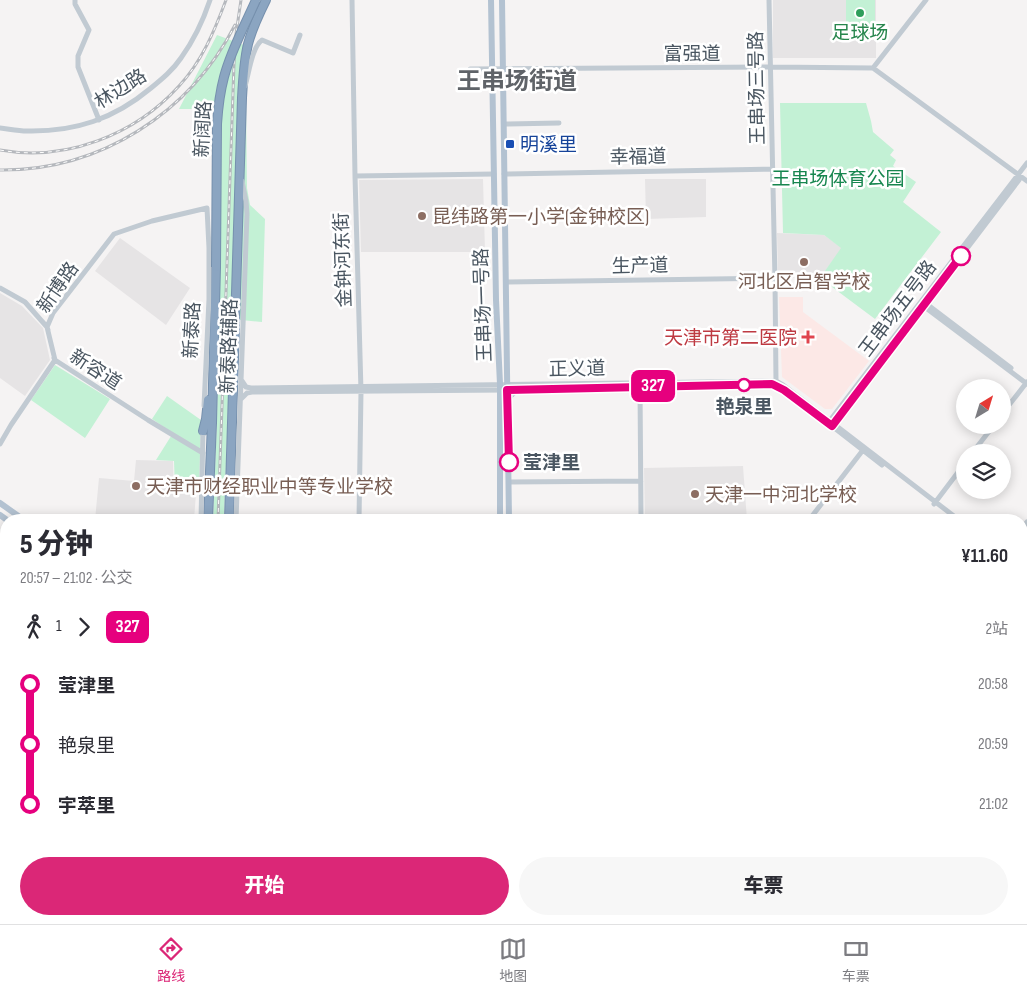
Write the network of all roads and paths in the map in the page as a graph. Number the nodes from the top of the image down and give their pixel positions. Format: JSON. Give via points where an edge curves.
{"nodes":[{"id":1,"x":75,"y":0,"type":"edge"},
{"id":2,"x":210,"y":0,"type":"edge"},
{"id":3,"x":256,"y":0,"type":"edge"},
{"id":4,"x":266,"y":0,"type":"edge"},
{"id":5,"x":352,"y":0,"type":"edge"},
{"id":6,"x":491,"y":0,"type":"edge"},
{"id":7,"x":502,"y":0,"type":"edge"},
{"id":8,"x":769,"y":0,"type":"edge"},
{"id":9,"x":926,"y":0,"type":"edge"},
{"id":10,"x":300,"y":35,"type":"dead end"},
{"id":11,"x":771,"y":67,"type":"junction"},
{"id":12,"x":874,"y":68,"type":"junction"},
{"id":13,"x":470,"y":69,"type":"dead end"},
{"id":14,"x":492,"y":69,"type":"junction"},
{"id":15,"x":503,"y":69,"type":"junction"},
{"id":16,"x":242,"y":98,"type":"junction"},
{"id":17,"x":99,"y":120,"type":"junction"},
{"id":18,"x":560,"y":123,"type":"dead end"},
{"id":19,"x":504,"y":124,"type":"junction"},
{"id":20,"x":0,"y":128,"type":"edge"},
{"id":21,"x":1027,"y":163,"type":"edge"},
{"id":22,"x":773,"y":169,"type":"junction"},
{"id":23,"x":1027,"y":169,"type":"edge"},
{"id":24,"x":240,"y":174,"type":"junction"},
{"id":25,"x":494,"y":174,"type":"junction"},
{"id":26,"x":504,"y":174,"type":"junction"},
{"id":27,"x":355,"y":176,"type":"junction"},
{"id":28,"x":1020,"y":176,"type":"junction"},
{"id":29,"x":1027,"y":181,"type":"edge"},
{"id":30,"x":207,"y":208,"type":"joint"},
{"id":31,"x":776,"y":278,"type":"junction"},
{"id":32,"x":506,"y":282,"type":"junction"},
{"id":33,"x":0,"y":288,"type":"edge"},
{"id":34,"x":922,"y":303,"type":"junction"},
{"id":35,"x":47,"y":327,"type":"junction"},
{"id":36,"x":215,"y":338,"type":"junction"},
{"id":37,"x":55,"y":360,"type":"junction"},
{"id":38,"x":242,"y":381,"type":"junction"},
{"id":39,"x":1027,"y":382,"type":"edge"},
{"id":40,"x":776,"y":383,"type":"junction"},
{"id":41,"x":640,"y":384,"type":"junction"},
{"id":42,"x":527,"y":386,"type":"joint"},
{"id":43,"x":500,"y":387,"type":"junction"},
{"id":44,"x":507,"y":387,"type":"junction"},
{"id":45,"x":361,"y":389,"type":"junction"},
{"id":46,"x":241,"y":399,"type":"junction"},
{"id":47,"x":1011,"y":402,"type":"edge"},
{"id":48,"x":506,"y":409,"type":"dead end"},
{"id":49,"x":840,"y":409,"type":"dead end"},
{"id":50,"x":497,"y":410,"type":"dead end"},
{"id":51,"x":817,"y":413,"type":"dead end"},
{"id":52,"x":831,"y":423,"type":"junction"},
{"id":53,"x":203,"y":431,"type":"junction"},
{"id":54,"x":987,"y":434,"type":"edge"},
{"id":55,"x":0,"y":444,"type":"edge"},
{"id":56,"x":979,"y":444,"type":"edge"},
{"id":57,"x":863,"y":450,"type":"junction"},
{"id":58,"x":203,"y":452,"type":"junction"},
{"id":59,"x":956,"y":475,"type":"edge"},
{"id":60,"x":641,"y":481,"type":"junction"},
{"id":61,"x":509,"y":482,"type":"junction"},
{"id":62,"x":0,"y":503,"type":"edge"},
{"id":63,"x":934,"y":503,"type":"junction"},
{"id":64,"x":16,"y":514,"type":"edge"},
{"id":65,"x":201,"y":514,"type":"edge"},
{"id":66,"x":208,"y":514,"type":"edge"},
{"id":67,"x":229,"y":514,"type":"edge"},
{"id":68,"x":236,"y":514,"type":"edge"},
{"id":69,"x":359,"y":514,"type":"edge"},
{"id":70,"x":500,"y":514,"type":"edge"},
{"id":71,"x":509,"y":514,"type":"edge"},
{"id":72,"x":641,"y":514,"type":"edge"},
{"id":73,"x":814,"y":514,"type":"edge"},
{"id":74,"x":947,"y":514,"type":"edge"},
{"id":75,"x":950,"y":514,"type":"edge"}],
"edges":[{"from":1,"to":17,"type":"street","via":[[89,30],[78,56],[78,67]]},
{"from":2,"to":17,"type":"street","name":"林边路","via":[[198,31],[180,61],[133,103]]},
{"from":3,"to":36,"type":"highway","name":"新阔路","bridge":true,"via":[[228,63],[218,106]]},
{"from":4,"to":16,"type":"highway","name":"新阔路","via":[[248,45]]},
{"from":5,"to":27,"type":"street","name":"金钟河东街"},
{"from":6,"to":14,"type":"main road","name":"王串场一号路"},
{"from":7,"to":15,"type":"main road","name":"王串场一号路"},
{"from":8,"to":11,"type":"street","name":"王串场三号路"},
{"from":9,"to":12,"type":"street"},
{"from":10,"to":16,"type":"street","via":[[293,53],[262,40],[259,42]]},
{"from":11,"to":12,"type":"street","name":"富强道"},
{"from":11,"to":15,"type":"street","name":"富强道"},
{"from":11,"to":22,"type":"street","name":"王串场三号路"},
{"from":12,"to":28,"type":"street"},
{"from":13,"to":14,"type":"street","name":"富强道"},
{"from":14,"to":15,"type":"street","name":"富强道"},
{"from":14,"to":25,"type":"main road","name":"王串场一号路"},
{"from":15,"to":19,"type":"main road","name":"王串场一号路"},
{"from":16,"to":24,"type":"highway","name":"新阔路"},
{"from":17,"to":20,"type":"street","name":"林边路","via":[[51,130],[26,132]]},
{"from":18,"to":19,"type":"street"},
{"from":19,"to":26,"type":"main road","name":"王串场一号路"},
{"from":21,"to":28,"type":"street","name":"王串场五号路"},
{"from":22,"to":26,"type":"street","name":"幸福道"},
{"from":22,"to":31,"type":"street","name":"王串场三号路"},
{"from":23,"to":28,"type":"street","name":"王串场五号路"},
{"from":24,"to":38,"type":"street","name":"新泰路辅路","via":[[247,214]]},
{"from":24,"to":67,"type":"highway","name":"新阔路"},
{"from":25,"to":27,"type":"street"},
{"from":25,"to":43,"type":"main road","name":"王串场一号路"},
{"from":26,"to":32,"type":"main road","name":"王串场一号路"},
{"from":27,"to":45,"type":"street","name":"金钟河东街"},
{"from":28,"to":29,"type":"street"},
{"from":28,"to":34,"type":"street","name":"王串场五号路"},
{"from":30,"to":35,"type":"street","name":"新博路","via":[[114,234],[53,313]]},
{"from":30,"to":53,"type":"street","name":"新泰路","via":[[208,308]]},
{"from":31,"to":32,"type":"street","name":"生产道"},
{"from":31,"to":40,"type":"street","name":"王串场三号路"},
{"from":32,"to":44,"type":"main road","name":"王串场一号路"},
{"from":33,"to":35,"type":"street","via":[[25,302]]},
{"from":34,"to":39,"type":"street"},
{"from":34,"to":52,"type":"street","name":"王串场五号路"},
{"from":35,"to":37,"type":"street","name":"新博路"},
{"from":36,"to":53,"type":"highway"},
{"from":36,"to":66,"type":"highway"},
{"from":37,"to":55,"type":"street"},
{"from":37,"to":58,"type":"street","name":"新容道"},
{"from":38,"to":45,"type":"street","name":"正义道","via":[[251,388]]},
{"from":38,"to":46,"type":"street","name":"新泰路辅路"},
{"from":39,"to":47,"type":"street"},
{"from":40,"to":41,"type":"street","name":"正义道"},
{"from":40,"to":52,"type":"street"},
{"from":41,"to":44,"type":"street","name":"正义道"},
{"from":41,"to":60,"type":"street"},
{"from":42,"to":44,"type":"street"},
{"from":42,"to":48,"type":"main road","via":[[511,394]]},
{"from":43,"to":44,"type":"street","name":"正义道"},
{"from":43,"to":45,"type":"street","name":"正义道"},
{"from":43,"to":70,"type":"main road","name":"王串场一号路"},
{"from":44,"to":50,"type":"street"},
{"from":44,"to":61,"type":"main road","name":"王串场一号路"},
{"from":45,"to":46,"type":"street","name":"正义道","via":[[252,392]]},
{"from":45,"to":69,"type":"street","name":"金钟河东街"},
{"from":46,"to":68,"type":"street","name":"新泰路辅路"},
{"from":49,"to":51,"type":"street","via":[[830,414]]},
{"from":52,"to":57,"type":"street"},
{"from":52,"to":63,"type":"street"},
{"from":53,"to":58,"type":"street","name":"新泰路"},
{"from":54,"to":56,"type":"street"},
{"from":57,"to":63,"type":"street"},
{"from":57,"to":73,"type":"street"},
{"from":58,"to":65,"type":"street","name":"新泰路"},
{"from":59,"to":63,"type":"street"},
{"from":60,"to":61,"type":"street"},
{"from":60,"to":72,"type":"street"},
{"from":61,"to":71,"type":"main road","name":"王串场一号路"},
{"from":62,"to":64,"type":"main road"},
{"from":63,"to":74,"type":"street"},
{"from":63,"to":75,"type":"street"}]}
